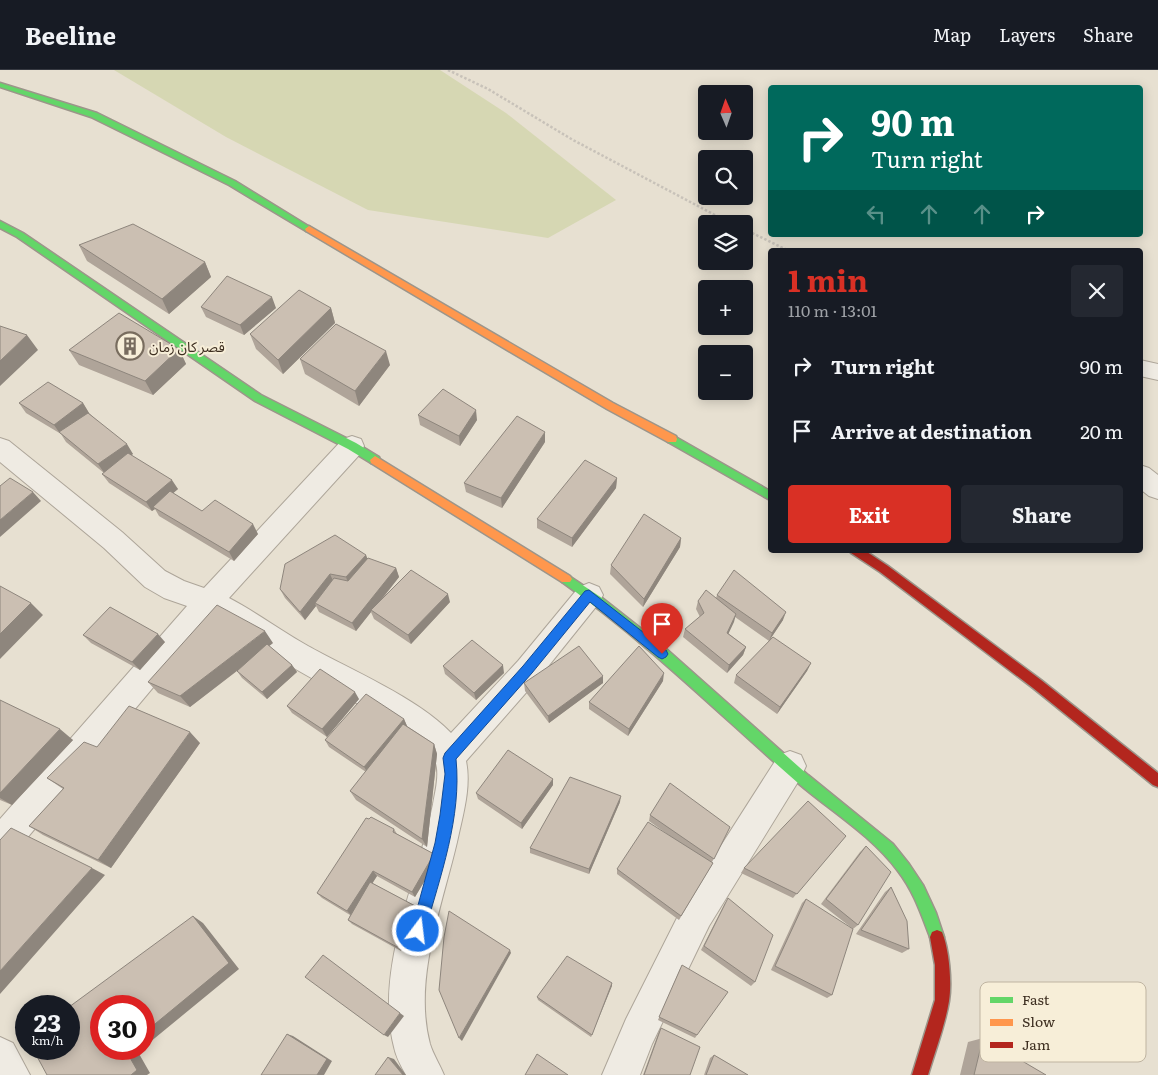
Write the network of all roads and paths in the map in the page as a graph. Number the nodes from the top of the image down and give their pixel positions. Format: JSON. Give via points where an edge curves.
{"nodes":[{"id":1,"x":448,"y":70,"type":"edge"},
{"id":2,"x":10,"y":76,"type":"dead end"},
{"id":3,"x":0,"y":86,"type":"edge"},
{"id":4,"x":51,"y":101,"type":"junction"},
{"id":5,"x":715,"y":215,"type":"edge"},
{"id":6,"x":0,"y":224,"type":"edge"},
{"id":7,"x":753,"y":233,"type":"edge"},
{"id":8,"x":783,"y":248,"type":"edge"},
{"id":9,"x":1143,"y":369,"type":"edge"},
{"id":10,"x":1158,"y":372,"type":"edge"},
{"id":11,"x":352,"y":446,"type":"junction"},
{"id":12,"x":0,"y":448,"type":"edge"},
{"id":13,"x":1143,"y":476,"type":"edge"},
{"id":14,"x":1158,"y":489,"type":"edge"},
{"id":15,"x":768,"y":495,"type":"edge"},
{"id":16,"x":860,"y":553,"type":"edge"},
{"id":17,"x":589,"y":595,"type":"junction"},
{"id":18,"x":208,"y":602,"type":"junction"},
{"id":19,"x":450,"y":758,"type":"junction"},
{"id":20,"x":790,"y":766,"type":"junction"},
{"id":21,"x":1158,"y":782,"type":"edge"},
{"id":22,"x":0,"y":844,"type":"edge"},
{"id":23,"x":0,"y":1056,"type":"edge"},
{"id":24,"x":11,"y":1075,"type":"edge"},
{"id":25,"x":425,"y":1075,"type":"edge"},
{"id":26,"x":621,"y":1075,"type":"edge"},
{"id":27,"x":920,"y":1075,"type":"edge"}],
"edges":[{"from":1,"to":5,"type":"path"},
{"from":2,"to":4,"type":"main road"},
{"from":3,"to":4,"type":"main road"},
{"from":4,"to":15,"type":"main road","via":[[94,115],[232,184]]},
{"from":6,"to":11,"type":"main road","via":[[258,398]]},
{"from":7,"to":8,"type":"path"},
{"from":9,"to":10,"type":"street"},
{"from":11,"to":17,"type":"main road"},
{"from":11,"to":18,"type":"street"},
{"from":12,"to":18,"type":"street","via":[[114,541],[155,579],[176,591]]},
{"from":13,"to":14,"type":"street"},
{"from":16,"to":21,"type":"main road","via":[[1037,684]]},
{"from":17,"to":19,"type":"street"},
{"from":17,"to":20,"type":"main road","via":[[691,677]]},
{"from":18,"to":19,"type":"street","via":[[416,723],[442,744]]},
{"from":18,"to":22,"type":"street"},
{"from":19,"to":25,"type":"street","via":[[449,802],[442,843],[411,963],[406,1005],[409,1039]]},
{"from":20,"to":26,"type":"street","via":[[697,914]]},
{"from":20,"to":27,"type":"main road","via":[[888,849],[925,902],[937,936],[942,965],[942,1000]]},
{"from":23,"to":24,"type":"street"}]}
